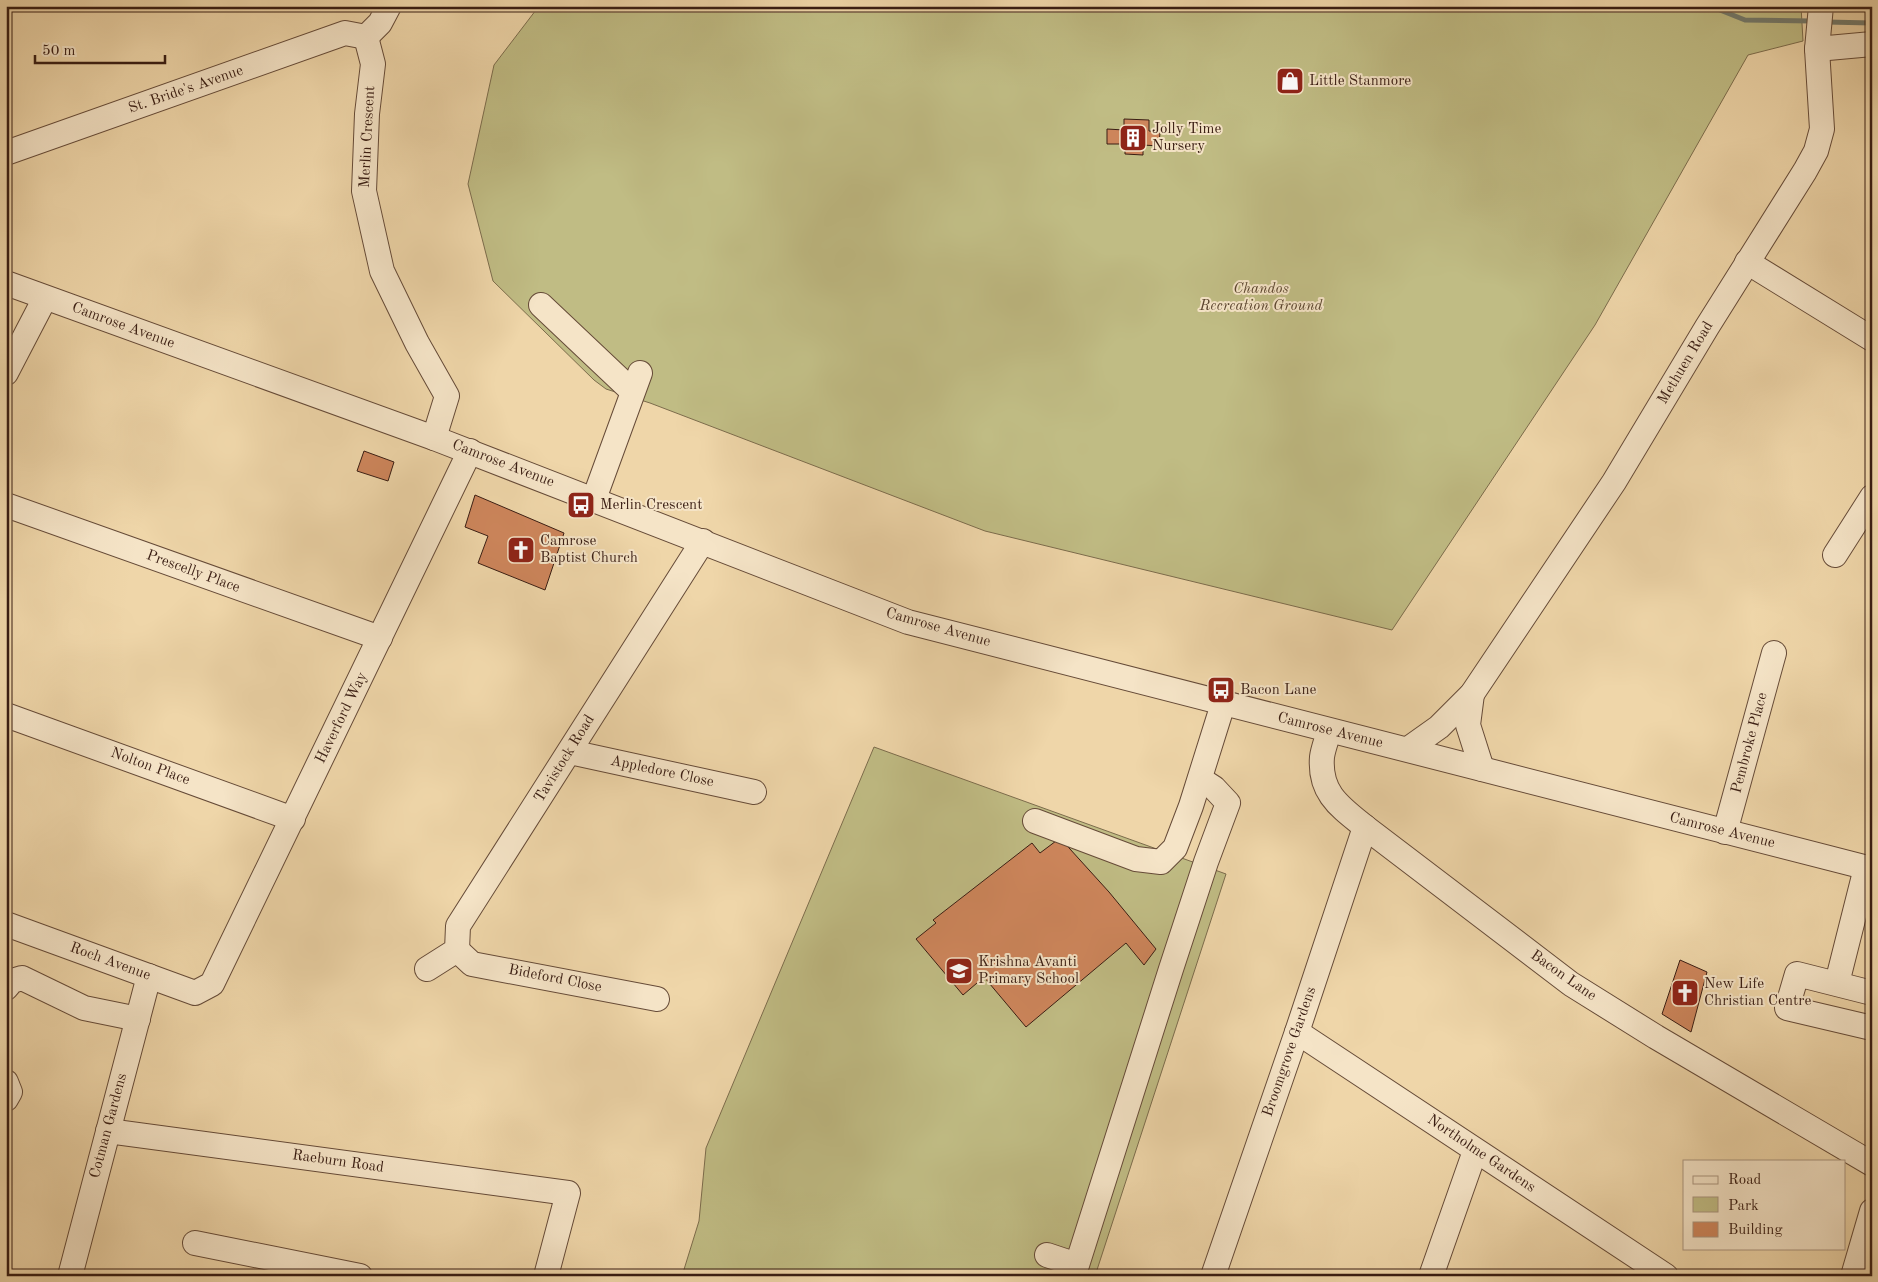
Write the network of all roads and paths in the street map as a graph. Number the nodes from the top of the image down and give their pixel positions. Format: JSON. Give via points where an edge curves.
{"nodes":[{"id":1,"x":389,"y":6,"type":"edge"},
{"id":2,"x":1821,"y":6,"type":"edge"},
{"id":3,"x":366,"y":36,"type":"junction"},
{"id":4,"x":1872,"y":44,"type":"edge"},
{"id":5,"x":1817,"y":49,"type":"junction"},
{"id":6,"x":6,"y":153,"type":"edge"},
{"id":7,"x":1747,"y":262,"type":"junction"},
{"id":8,"x":6,"y":283,"type":"edge"},
{"id":9,"x":44,"y":298,"type":"junction"},
{"id":10,"x":541,"y":305,"type":"dead end"},
{"id":11,"x":1872,"y":339,"type":"edge"},
{"id":12,"x":6,"y":373,"type":"edge"},
{"id":13,"x":434,"y":438,"type":"junction"},
{"id":14,"x":470,"y":451,"type":"junction"},
{"id":15,"x":1872,"y":497,"type":"edge"},
{"id":16,"x":594,"y":499,"type":"junction"},
{"id":17,"x":6,"y":505,"type":"edge"},
{"id":18,"x":703,"y":541,"type":"junction"},
{"id":19,"x":1835,"y":555,"type":"dead end"},
{"id":20,"x":380,"y":638,"type":"junction"},
{"id":21,"x":1774,"y":653,"type":"dead end"},
{"id":22,"x":1472,"y":694,"type":"junction"},
{"id":23,"x":1223,"y":704,"type":"junction"},
{"id":24,"x":6,"y":715,"type":"edge"},
{"id":25,"x":1329,"y":731,"type":"junction"},
{"id":26,"x":1408,"y":749,"type":"junction"},
{"id":27,"x":570,"y":752,"type":"junction"},
{"id":28,"x":1482,"y":769,"type":"junction"},
{"id":29,"x":1200,"y":779,"type":"junction"},
{"id":30,"x":754,"y":792,"type":"dead end"},
{"id":31,"x":293,"y":819,"type":"junction"},
{"id":32,"x":1035,"y":821,"type":"dead end"},
{"id":33,"x":1365,"y":827,"type":"junction"},
{"id":34,"x":1726,"y":832,"type":"junction"},
{"id":35,"x":1869,"y":868,"type":"edge"},
{"id":36,"x":6,"y":924,"type":"edge"},
{"id":37,"x":456,"y":950,"type":"junction"},
{"id":38,"x":427,"y":969,"type":"dead end"},
{"id":39,"x":149,"y":976,"type":"junction"},
{"id":40,"x":1837,"y":983,"type":"junction"},
{"id":41,"x":212,"y":984,"type":"joint"},
{"id":42,"x":6,"y":988,"type":"edge"},
{"id":43,"x":1872,"y":992,"type":"edge"},
{"id":44,"x":657,"y":999,"type":"dead end"},
{"id":45,"x":138,"y":1019,"type":"junction"},
{"id":46,"x":1872,"y":1028,"type":"edge"},
{"id":47,"x":1297,"y":1032,"type":"junction"},
{"id":48,"x":6,"y":1082,"type":"edge"},
{"id":49,"x":6,"y":1099,"type":"edge"},
{"id":50,"x":108,"y":1131,"type":"junction"},
{"id":51,"x":1475,"y":1151,"type":"junction"},
{"id":52,"x":1872,"y":1164,"type":"edge"},
{"id":53,"x":1872,"y":1211,"type":"edge"},
{"id":54,"x":195,"y":1243,"type":"dead end"},
{"id":55,"x":1047,"y":1255,"type":"dead end"},
{"id":56,"x":1653,"y":1272,"type":"edge"},
{"id":57,"x":70,"y":1276,"type":"edge"},
{"id":58,"x":360,"y":1276,"type":"edge"},
{"id":59,"x":546,"y":1276,"type":"edge"},
{"id":60,"x":1213,"y":1276,"type":"edge"},
{"id":61,"x":1431,"y":1276,"type":"edge"},
{"id":62,"x":1853,"y":1276,"type":"edge"}],
"edges":[{"from":1,"to":3,"type":"street","via":[[380,22]]},
{"from":2,"to":5,"type":"street","name":"Methuen Road"},
{"from":3,"to":6,"type":"street","name":"St. Bride's Avenue","via":[[344,34]]},
{"from":3,"to":13,"type":"street","name":"Merlin Crescent","via":[[373,64],[364,191],[382,270],[447,396]]},
{"from":4,"to":5,"type":"street"},
{"from":5,"to":7,"type":"street","name":"Methuen Road","via":[[1822,129],[1816,151]]},
{"from":7,"to":11,"type":"street"},
{"from":7,"to":22,"type":"street","name":"Methuen Road","via":[[1614,482]]},
{"from":8,"to":9,"type":"street","name":"Camrose Avenue"},
{"from":9,"to":12,"type":"street"},
{"from":9,"to":13,"type":"street","name":"Camrose Avenue"},
{"from":10,"to":16,"type":"street","via":[[636,382]]},
{"from":13,"to":14,"type":"street","name":"Camrose Avenue"},
{"from":14,"to":16,"type":"street","name":"Camrose Avenue"},
{"from":14,"to":20,"type":"street","name":"Haverford Way"},
{"from":15,"to":19,"type":"street"},
{"from":16,"to":18,"type":"street","name":"Camrose Avenue"},
{"from":17,"to":20,"type":"street","name":"Prescelly Place"},
{"from":18,"to":23,"type":"street","name":"Camrose Avenue","via":[[908,622]]},
{"from":18,"to":27,"type":"street","name":"Tavistock Road"},
{"from":20,"to":31,"type":"street","name":"Haverford Way"},
{"from":21,"to":34,"type":"street","name":"Pembroke Place"},
{"from":22,"to":26,"type":"street","name":"Methuen Road","via":[[1439,727]]},
{"from":22,"to":28,"type":"street","name":"Methuen Road","via":[[1468,726]]},
{"from":23,"to":25,"type":"street","name":"Camrose Avenue"},
{"from":23,"to":29,"type":"street"},
{"from":24,"to":31,"type":"street","name":"Nolton Place"},
{"from":25,"to":26,"type":"street","name":"Camrose Avenue"},
{"from":25,"to":33,"type":"street","name":"Bacon Lane","via":[[1322,757],[1325,784],[1337,804]]},
{"from":26,"to":28,"type":"street","name":"Camrose Avenue"},
{"from":27,"to":30,"type":"street","name":"Appledore Close"},
{"from":27,"to":37,"type":"street","name":"Tavistock Road","via":[[458,926]]},
{"from":28,"to":34,"type":"street","name":"Camrose Avenue"},
{"from":29,"to":32,"type":"street","via":[[1175,848],[1162,862],[1136,859]]},
{"from":29,"to":55,"type":"street","via":[[1228,803],[1171,969],[1077,1265]]},
{"from":31,"to":41,"type":"street","name":"Haverford Way"},
{"from":33,"to":47,"type":"street","name":"Broomgrove Gardens"},
{"from":33,"to":52,"type":"street","name":"Bacon Lane","via":[[1571,984]]},
{"from":34,"to":35,"type":"street","name":"Camrose Avenue"},
{"from":35,"to":40,"type":"street"},
{"from":36,"to":39,"type":"street","name":"Roch Avenue"},
{"from":37,"to":38,"type":"street"},
{"from":37,"to":44,"type":"street","name":"Bideford Close","via":[[472,964]]},
{"from":39,"to":41,"type":"street","name":"Roch Avenue","via":[[195,993]]},
{"from":39,"to":45,"type":"street","name":"Cotman Gardens"},
{"from":40,"to":43,"type":"street"},
{"from":40,"to":46,"type":"street","via":[[1797,974],[1787,1008]]},
{"from":42,"to":45,"type":"street","via":[[12,981],[22,978],[84,1008]]},
{"from":45,"to":50,"type":"street","name":"Cotman Gardens"},
{"from":47,"to":51,"type":"street","name":"Northolme Gardens"},
{"from":47,"to":60,"type":"street","name":"Broomgrove Gardens"},
{"from":48,"to":49,"type":"street","via":[[10,1092]]},
{"from":50,"to":57,"type":"street","name":"Cotman Gardens"},
{"from":50,"to":59,"type":"street","name":"Raeburn Road","via":[[568,1194]]},
{"from":51,"to":56,"type":"street","name":"Northolme Gardens"},
{"from":51,"to":61,"type":"street"},
{"from":53,"to":62,"type":"street"},
{"from":54,"to":58,"type":"street"}]}
